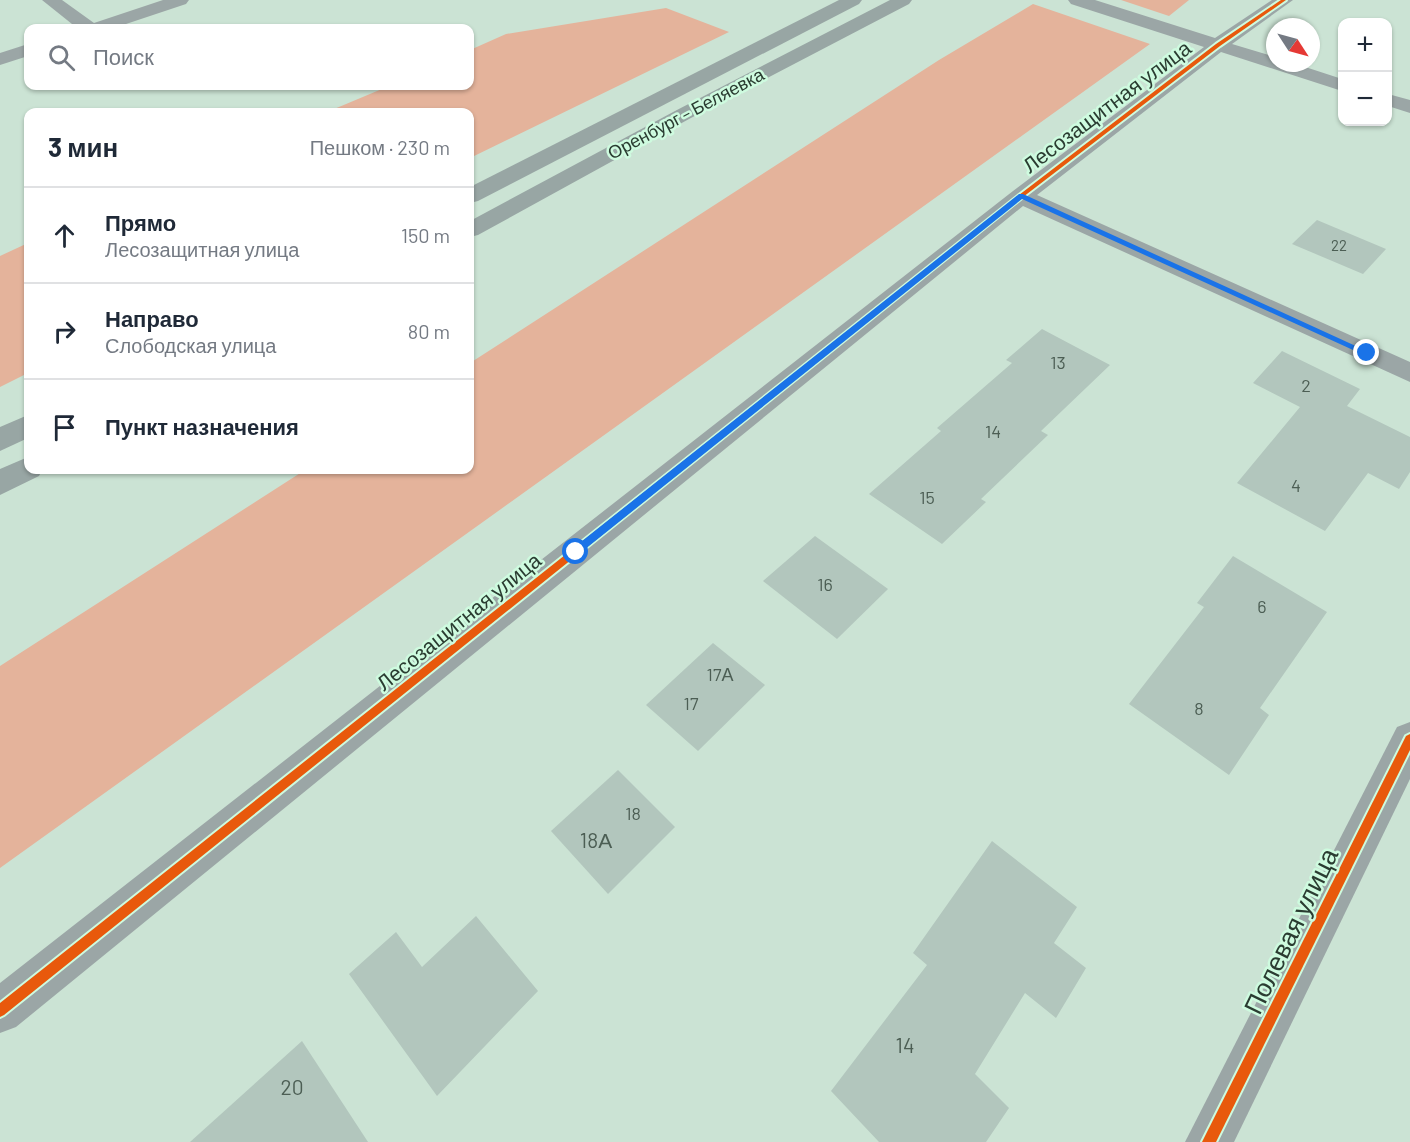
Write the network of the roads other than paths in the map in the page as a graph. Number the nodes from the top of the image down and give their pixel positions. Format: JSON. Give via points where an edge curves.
{"nodes":[{"id":1,"x":51,"y":0,"type":"edge"},
{"id":2,"x":180,"y":0,"type":"edge"},
{"id":3,"x":853,"y":0,"type":"edge"},
{"id":4,"x":903,"y":0,"type":"edge"},
{"id":5,"x":1077,"y":0,"type":"edge"},
{"id":6,"x":1284,"y":0,"type":"edge"},
{"id":7,"x":83,"y":24,"type":"edge"},
{"id":8,"x":110,"y":24,"type":"edge"},
{"id":9,"x":1218,"y":45,"type":"junction"},
{"id":10,"x":24,"y":51,"type":"edge"},
{"id":11,"x":0,"y":59,"type":"edge"},
{"id":12,"x":1338,"y":84,"type":"edge"},
{"id":13,"x":1392,"y":101,"type":"edge"},
{"id":14,"x":1410,"y":107,"type":"edge"},
{"id":15,"x":474,"y":194,"type":"edge"},
{"id":16,"x":1021,"y":196,"type":"junction"},
{"id":17,"x":474,"y":228,"type":"edge"},
{"id":18,"x":1410,"y":373,"type":"edge"},
{"id":19,"x":24,"y":427,"type":"edge"},
{"id":20,"x":0,"y":440,"type":"edge"},
{"id":21,"x":24,"y":470,"type":"edge"},
{"id":22,"x":0,"y":483,"type":"edge"},
{"id":23,"x":1410,"y":739,"type":"edge"},
{"id":24,"x":0,"y":1011,"type":"edge"},
{"id":25,"x":1209,"y":1142,"type":"edge"}],
"edges":[{"from":1,"to":7,"type":"street"},
{"from":2,"to":8,"type":"street"},
{"from":3,"to":15,"type":"main road","name":"Оренбург – Беляевка"},
{"from":4,"to":17,"type":"main road","name":"Оренбург – Беляевка"},
{"from":5,"to":9,"type":"street"},
{"from":6,"to":9,"type":"street","name":"Лесозащитная улица"},
{"from":9,"to":12,"type":"street"},
{"from":9,"to":16,"type":"street","name":"Лесозащитная улица"},
{"from":10,"to":11,"type":"street"},
{"from":13,"to":14,"type":"street"},
{"from":16,"to":18,"type":"street"},
{"from":16,"to":24,"type":"street","name":"Лесозащитная улица"},
{"from":19,"to":20,"type":"main road"},
{"from":21,"to":22,"type":"main road"},
{"from":23,"to":25,"type":"street","name":"Полевая улица"}]}
